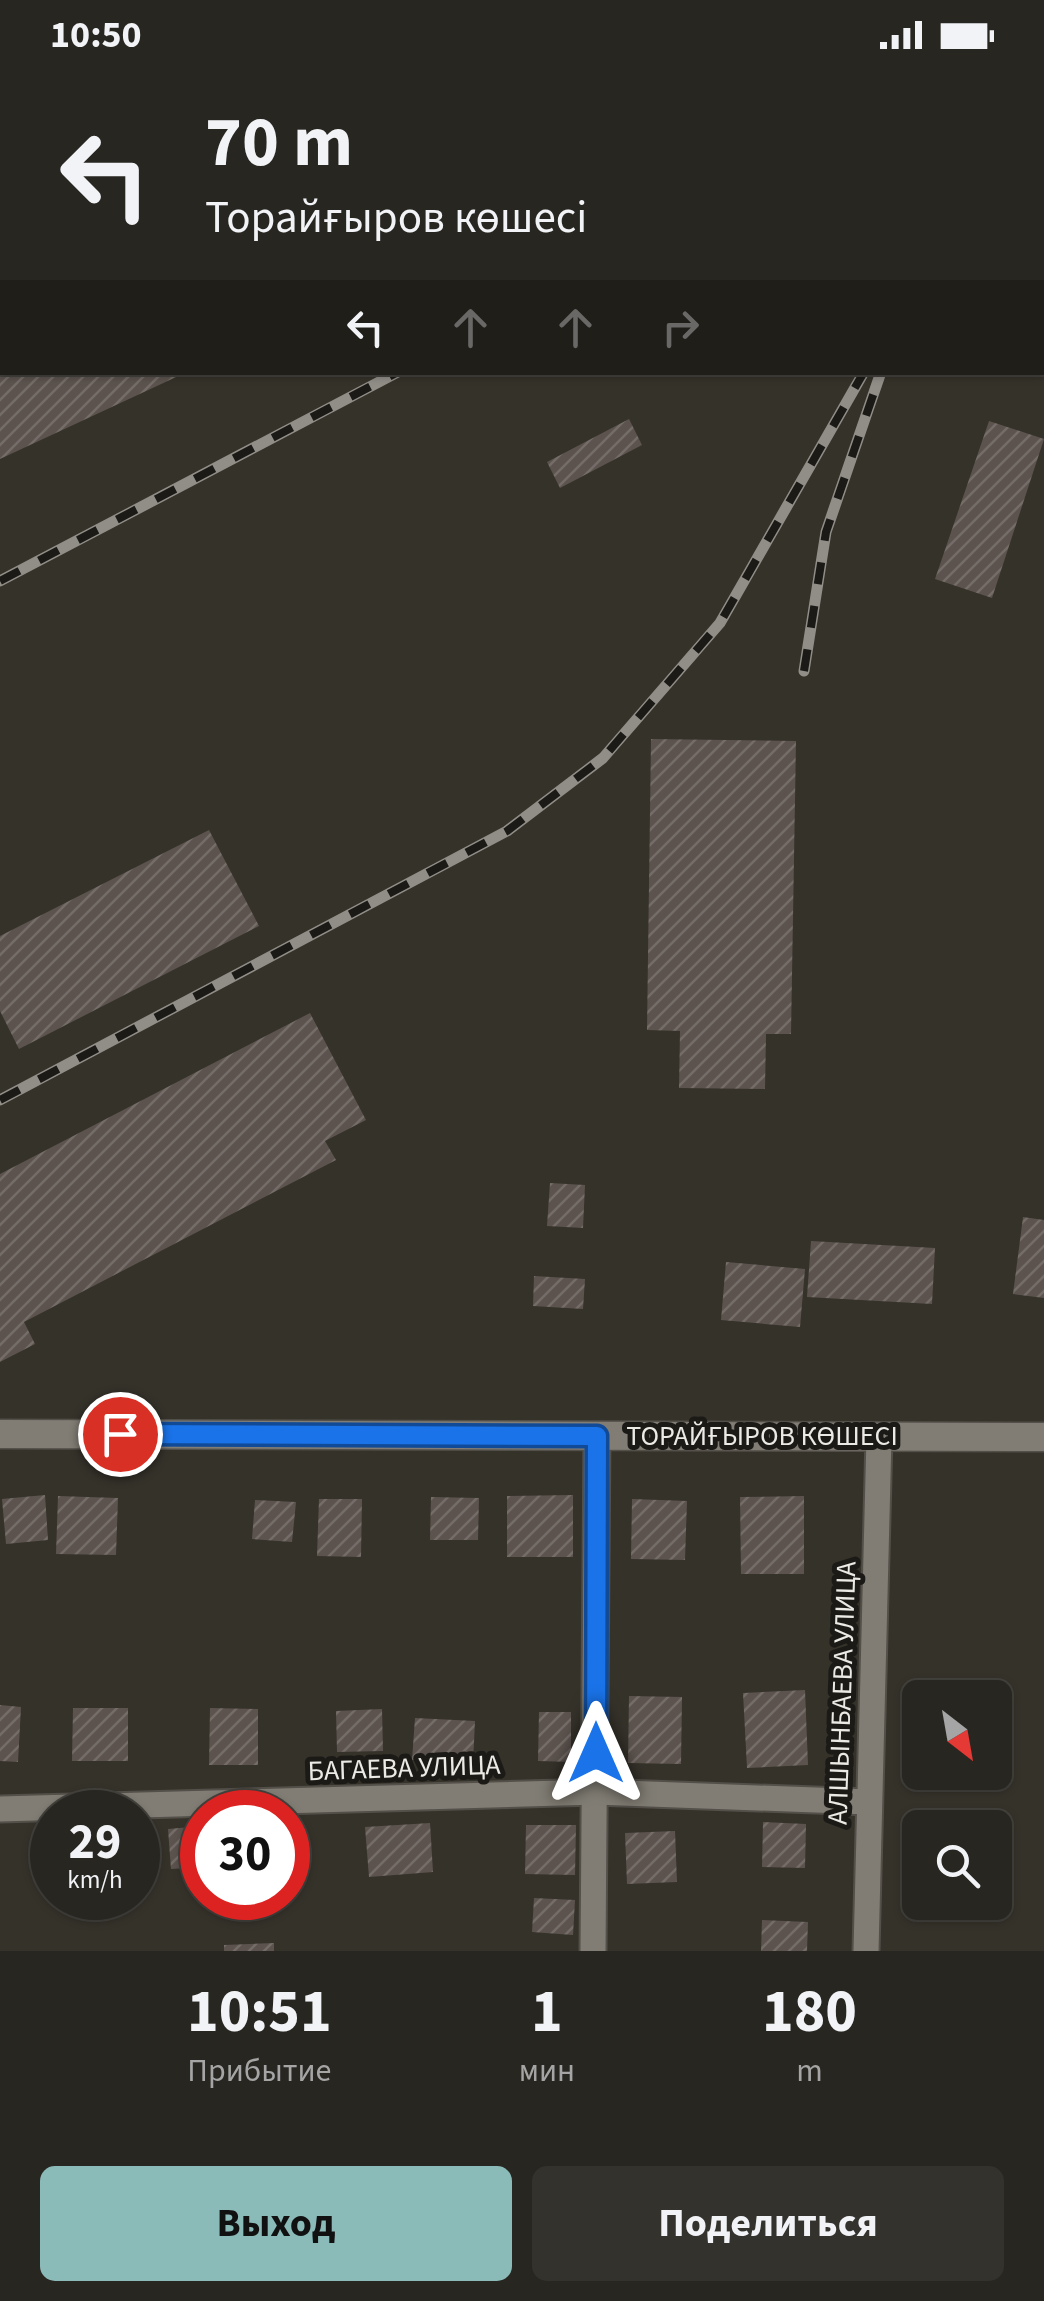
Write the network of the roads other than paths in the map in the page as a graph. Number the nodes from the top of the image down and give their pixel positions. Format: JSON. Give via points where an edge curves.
{"nodes":[{"id":1,"x":0,"y":1434,"type":"edge"},
{"id":2,"x":597,"y":1436,"type":"junction"},
{"id":3,"x":879,"y":1437,"type":"junction"},
{"id":4,"x":1044,"y":1438,"type":"edge"},
{"id":5,"x":596,"y":1792,"type":"junction"},
{"id":6,"x":869,"y":1802,"type":"junction"},
{"id":7,"x":0,"y":1809,"type":"edge"},
{"id":8,"x":593,"y":1951,"type":"edge"},
{"id":9,"x":866,"y":1951,"type":"edge"}],
"edges":[{"from":1,"to":2,"type":"street","name":"ТОРАЙҒЫРОВ КӨШЕСІ"},
{"from":2,"to":3,"type":"street","name":"ТОРАЙҒЫРОВ КӨШЕСІ"},
{"from":2,"to":5,"type":"street"},
{"from":3,"to":4,"type":"street","name":"ТОРАЙҒЫРОВ КӨШЕСІ"},
{"from":3,"to":6,"type":"street","name":"АЛШЫНБАЕВА УЛИЦА"},
{"from":5,"to":6,"type":"street","name":"БАГАЕВА УЛИЦА"},
{"from":5,"to":7,"type":"street","name":"БАГАЕВА УЛИЦА"},
{"from":5,"to":8,"type":"street"},
{"from":6,"to":9,"type":"street","name":"АЛШЫНБАЕВА УЛИЦА"}]}
